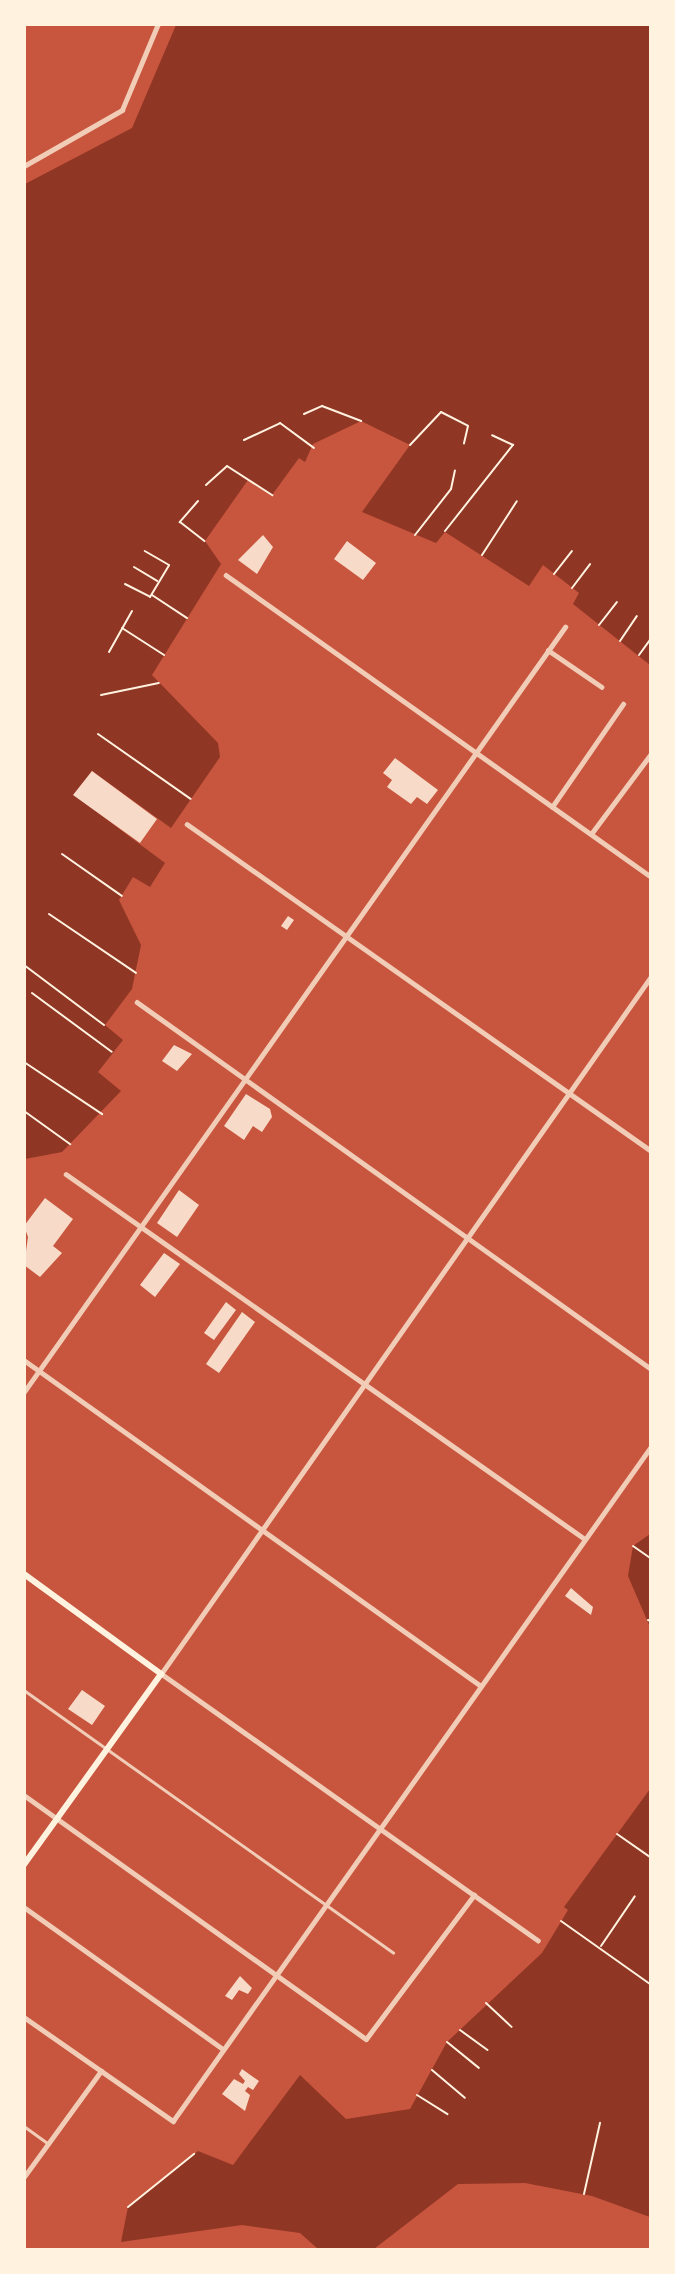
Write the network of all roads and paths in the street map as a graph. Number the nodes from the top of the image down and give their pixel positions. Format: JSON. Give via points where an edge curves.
{"nodes":[{"id":1,"x":158,"y":24,"type":"edge"},
{"id":2,"x":24,"y":166,"type":"edge"},
{"id":3,"x":303,"y":414,"type":"dead end"},
{"id":4,"x":361,"y":421,"type":"dead end"},
{"id":5,"x":492,"y":435,"type":"dead end"},
{"id":6,"x":244,"y":440,"type":"dead end"},
{"id":7,"x":464,"y":444,"type":"dead end"},
{"id":8,"x":410,"y":445,"type":"dead end"},
{"id":9,"x":314,"y":448,"type":"dead end"},
{"id":10,"x":455,"y":470,"type":"dead end"},
{"id":11,"x":206,"y":485,"type":"dead end"},
{"id":12,"x":272,"y":495,"type":"dead end"},
{"id":13,"x":517,"y":501,"type":"dead end"},
{"id":14,"x":198,"y":502,"type":"dead end"},
{"id":15,"x":445,"y":531,"type":"dead end"},
{"id":16,"x":415,"y":535,"type":"dead end"},
{"id":17,"x":205,"y":541,"type":"dead end"},
{"id":18,"x":145,"y":551,"type":"dead end"},
{"id":19,"x":572,"y":551,"type":"dead end"},
{"id":20,"x":482,"y":555,"type":"dead end"},
{"id":21,"x":590,"y":564,"type":"dead end"},
{"id":22,"x":134,"y":567,"type":"dead end"},
{"id":23,"x":554,"y":574,"type":"dead end"},
{"id":24,"x":226,"y":575,"type":"dead end"},
{"id":25,"x":159,"y":582,"type":"junction"},
{"id":26,"x":125,"y":583,"type":"dead end"},
{"id":27,"x":572,"y":587,"type":"dead end"},
{"id":28,"x":152,"y":594,"type":"junction"},
{"id":29,"x":617,"y":602,"type":"dead end"},
{"id":30,"x":131,"y":611,"type":"dead end"},
{"id":31,"x":637,"y":616,"type":"dead end"},
{"id":32,"x":187,"y":618,"type":"dead end"},
{"id":33,"x":599,"y":625,"type":"dead end"},
{"id":34,"x":565,"y":627,"type":"dead end"},
{"id":35,"x":122,"y":628,"type":"junction"},
{"id":36,"x":650,"y":640,"type":"edge"},
{"id":37,"x":620,"y":641,"type":"dead end"},
{"id":38,"x":548,"y":650,"type":"junction"},
{"id":39,"x":109,"y":652,"type":"dead end"},
{"id":40,"x":164,"y":655,"type":"dead end"},
{"id":41,"x":639,"y":655,"type":"dead end"},
{"id":42,"x":159,"y":683,"type":"dead end"},
{"id":43,"x":601,"y":687,"type":"dead end"},
{"id":44,"x":101,"y":695,"type":"dead end"},
{"id":45,"x":623,"y":704,"type":"dead end"},
{"id":46,"x":99,"y":734,"type":"dead end"},
{"id":47,"x":477,"y":752,"type":"junction"},
{"id":48,"x":650,"y":755,"type":"edge"},
{"id":49,"x":191,"y":799,"type":"dead end"},
{"id":50,"x":552,"y":807,"type":"junction"},
{"id":51,"x":187,"y":824,"type":"dead end"},
{"id":52,"x":591,"y":834,"type":"junction"},
{"id":53,"x":62,"y":854,"type":"dead end"},
{"id":54,"x":650,"y":876,"type":"edge"},
{"id":55,"x":122,"y":896,"type":"dead end"},
{"id":56,"x":49,"y":914,"type":"dead end"},
{"id":57,"x":346,"y":936,"type":"junction"},
{"id":58,"x":24,"y":965,"type":"edge"},
{"id":59,"x":136,"y":973,"type":"dead end"},
{"id":60,"x":650,"y":978,"type":"edge"},
{"id":61,"x":32,"y":993,"type":"dead end"},
{"id":62,"x":137,"y":1002,"type":"dead end"},
{"id":63,"x":104,"y":1025,"type":"dead end"},
{"id":64,"x":112,"y":1052,"type":"dead end"},
{"id":65,"x":24,"y":1062,"type":"edge"},
{"id":66,"x":247,"y":1078,"type":"junction"},
{"id":67,"x":571,"y":1093,"type":"junction"},
{"id":68,"x":24,"y":1111,"type":"edge"},
{"id":69,"x":102,"y":1114,"type":"dead end"},
{"id":70,"x":71,"y":1144,"type":"dead end"},
{"id":71,"x":650,"y":1150,"type":"edge"},
{"id":72,"x":66,"y":1174,"type":"dead end"},
{"id":73,"x":142,"y":1227,"type":"junction"},
{"id":74,"x":468,"y":1237,"type":"junction"},
{"id":75,"x":24,"y":1360,"type":"edge"},
{"id":76,"x":650,"y":1368,"type":"edge"},
{"id":77,"x":40,"y":1371,"type":"junction"},
{"id":78,"x":364,"y":1384,"type":"junction"},
{"id":79,"x":24,"y":1392,"type":"edge"},
{"id":80,"x":650,"y":1448,"type":"edge"},
{"id":81,"x":260,"y":1527,"type":"junction"},
{"id":82,"x":585,"y":1539,"type":"junction"},
{"id":83,"x":633,"y":1546,"type":"dead end"},
{"id":84,"x":650,"y":1558,"type":"edge"},
{"id":85,"x":26,"y":1578,"type":"edge"},
{"id":86,"x":161,"y":1674,"type":"junction"},
{"id":87,"x":481,"y":1686,"type":"junction"},
{"id":88,"x":24,"y":1690,"type":"edge"},
{"id":89,"x":109,"y":1747,"type":"junction"},
{"id":90,"x":24,"y":1796,"type":"edge"},
{"id":91,"x":58,"y":1820,"type":"junction"},
{"id":92,"x":381,"y":1830,"type":"junction"},
{"id":93,"x":617,"y":1834,"type":"dead end"},
{"id":94,"x":650,"y":1857,"type":"edge"},
{"id":95,"x":24,"y":1865,"type":"edge"},
{"id":96,"x":474,"y":1895,"type":"junction"},
{"id":97,"x":635,"y":1896,"type":"dead end"},
{"id":98,"x":329,"y":1904,"type":"junction"},
{"id":99,"x":24,"y":1907,"type":"edge"},
{"id":100,"x":561,"y":1921,"type":"dead end"},
{"id":101,"x":538,"y":1941,"type":"dead end"},
{"id":102,"x":601,"y":1947,"type":"junction"},
{"id":103,"x":393,"y":1952,"type":"dead end"},
{"id":104,"x":277,"y":1976,"type":"junction"},
{"id":105,"x":650,"y":1984,"type":"edge"},
{"id":106,"x":486,"y":2003,"type":"dead end"},
{"id":107,"x":24,"y":2017,"type":"edge"},
{"id":108,"x":512,"y":2026,"type":"dead end"},
{"id":109,"x":460,"y":2030,"type":"dead end"},
{"id":110,"x":447,"y":2042,"type":"dead end"},
{"id":111,"x":223,"y":2049,"type":"junction"},
{"id":112,"x":488,"y":2050,"type":"dead end"},
{"id":113,"x":479,"y":2068,"type":"dead end"},
{"id":114,"x":432,"y":2070,"type":"dead end"},
{"id":115,"x":101,"y":2071,"type":"junction"},
{"id":116,"x":417,"y":2095,"type":"dead end"},
{"id":117,"x":465,"y":2098,"type":"dead end"},
{"id":118,"x":447,"y":2114,"type":"dead end"},
{"id":119,"x":600,"y":2123,"type":"dead end"},
{"id":120,"x":24,"y":2126,"type":"edge"},
{"id":121,"x":48,"y":2144,"type":"junction"},
{"id":122,"x":194,"y":2154,"type":"dead end"},
{"id":123,"x":24,"y":2177,"type":"edge"},
{"id":124,"x":584,"y":2194,"type":"dead end"},
{"id":125,"x":128,"y":2207,"type":"dead end"}],
"edges":[{"from":1,"to":2,"type":"street","via":[[122,110]]},
{"from":3,"to":4,"type":"path","via":[[322,406]]},
{"from":5,"to":15,"type":"path","via":[[513,445]]},
{"from":6,"to":9,"type":"path","via":[[280,423]]},
{"from":7,"to":8,"type":"path","via":[[468,426],[441,412]]},
{"from":10,"to":16,"type":"path","via":[[451,488]]},
{"from":11,"to":12,"type":"path","via":[[228,466]]},
{"from":13,"to":20,"type":"path"},
{"from":14,"to":17,"type":"path","via":[[180,522]]},
{"from":18,"to":25,"type":"path","via":[[169,565]]},
{"from":19,"to":23,"type":"path"},
{"from":21,"to":27,"type":"path"},
{"from":22,"to":25,"type":"path"},
{"from":24,"to":47,"type":"street"},
{"from":25,"to":28,"type":"path"},
{"from":26,"to":28,"type":"path"},
{"from":28,"to":32,"type":"path"},
{"from":29,"to":33,"type":"path"},
{"from":30,"to":35,"type":"path"},
{"from":31,"to":37,"type":"path"},
{"from":34,"to":38,"type":"street"},
{"from":35,"to":39,"type":"path"},
{"from":35,"to":40,"type":"path"},
{"from":36,"to":41,"type":"path"},
{"from":38,"to":43,"type":"street"},
{"from":38,"to":47,"type":"street"},
{"from":42,"to":44,"type":"path"},
{"from":45,"to":50,"type":"street"},
{"from":46,"to":49,"type":"path"},
{"from":47,"to":50,"type":"street"},
{"from":47,"to":57,"type":"street"},
{"from":48,"to":52,"type":"street"},
{"from":50,"to":52,"type":"street"},
{"from":51,"to":57,"type":"street"},
{"from":52,"to":54,"type":"street"},
{"from":53,"to":55,"type":"path"},
{"from":56,"to":59,"type":"path"},
{"from":57,"to":66,"type":"street"},
{"from":57,"to":67,"type":"street"},
{"from":58,"to":63,"type":"path"},
{"from":60,"to":67,"type":"street"},
{"from":61,"to":64,"type":"path"},
{"from":62,"to":66,"type":"street"},
{"from":65,"to":69,"type":"path"},
{"from":66,"to":73,"type":"street"},
{"from":66,"to":74,"type":"street"},
{"from":67,"to":71,"type":"street"},
{"from":67,"to":74,"type":"street"},
{"from":68,"to":70,"type":"path"},
{"from":72,"to":73,"type":"street"},
{"from":73,"to":77,"type":"street"},
{"from":73,"to":78,"type":"street"},
{"from":74,"to":76,"type":"street"},
{"from":74,"to":78,"type":"street"},
{"from":75,"to":77,"type":"street"},
{"from":77,"to":79,"type":"street"},
{"from":77,"to":81,"type":"street"},
{"from":78,"to":81,"type":"street"},
{"from":78,"to":82,"type":"street"},
{"from":80,"to":82,"type":"street"},
{"from":81,"to":86,"type":"street"},
{"from":81,"to":87,"type":"street"},
{"from":82,"to":87,"type":"street"},
{"from":83,"to":84,"type":"path"},
{"from":85,"to":86,"type":"main road"},
{"from":86,"to":89,"type":"main road"},
{"from":86,"to":92,"type":"street"},
{"from":87,"to":92,"type":"street"},
{"from":88,"to":89,"type":"lane"},
{"from":89,"to":91,"type":"main road"},
{"from":89,"to":98,"type":"lane"},
{"from":90,"to":91,"type":"street"},
{"from":91,"to":95,"type":"main road"},
{"from":91,"to":104,"type":"street"},
{"from":92,"to":96,"type":"street"},
{"from":92,"to":98,"type":"street"},
{"from":93,"to":94,"type":"path"},
{"from":96,"to":101,"type":"street"},
{"from":96,"to":104,"type":"street","via":[[366,2039]]},
{"from":97,"to":102,"type":"path"},
{"from":98,"to":103,"type":"lane"},
{"from":98,"to":104,"type":"street"},
{"from":99,"to":111,"type":"street"},
{"from":100,"to":102,"type":"path"},
{"from":102,"to":105,"type":"path"},
{"from":104,"to":111,"type":"street"},
{"from":106,"to":108,"type":"path"},
{"from":107,"to":115,"type":"street"},
{"from":109,"to":112,"type":"path"},
{"from":110,"to":113,"type":"path"},
{"from":111,"to":115,"type":"street","via":[[173,2121]]},
{"from":114,"to":117,"type":"path"},
{"from":115,"to":121,"type":"street"},
{"from":116,"to":118,"type":"path"},
{"from":119,"to":124,"type":"path"},
{"from":120,"to":121,"type":"lane"},
{"from":121,"to":123,"type":"street"},
{"from":122,"to":125,"type":"path"}]}
